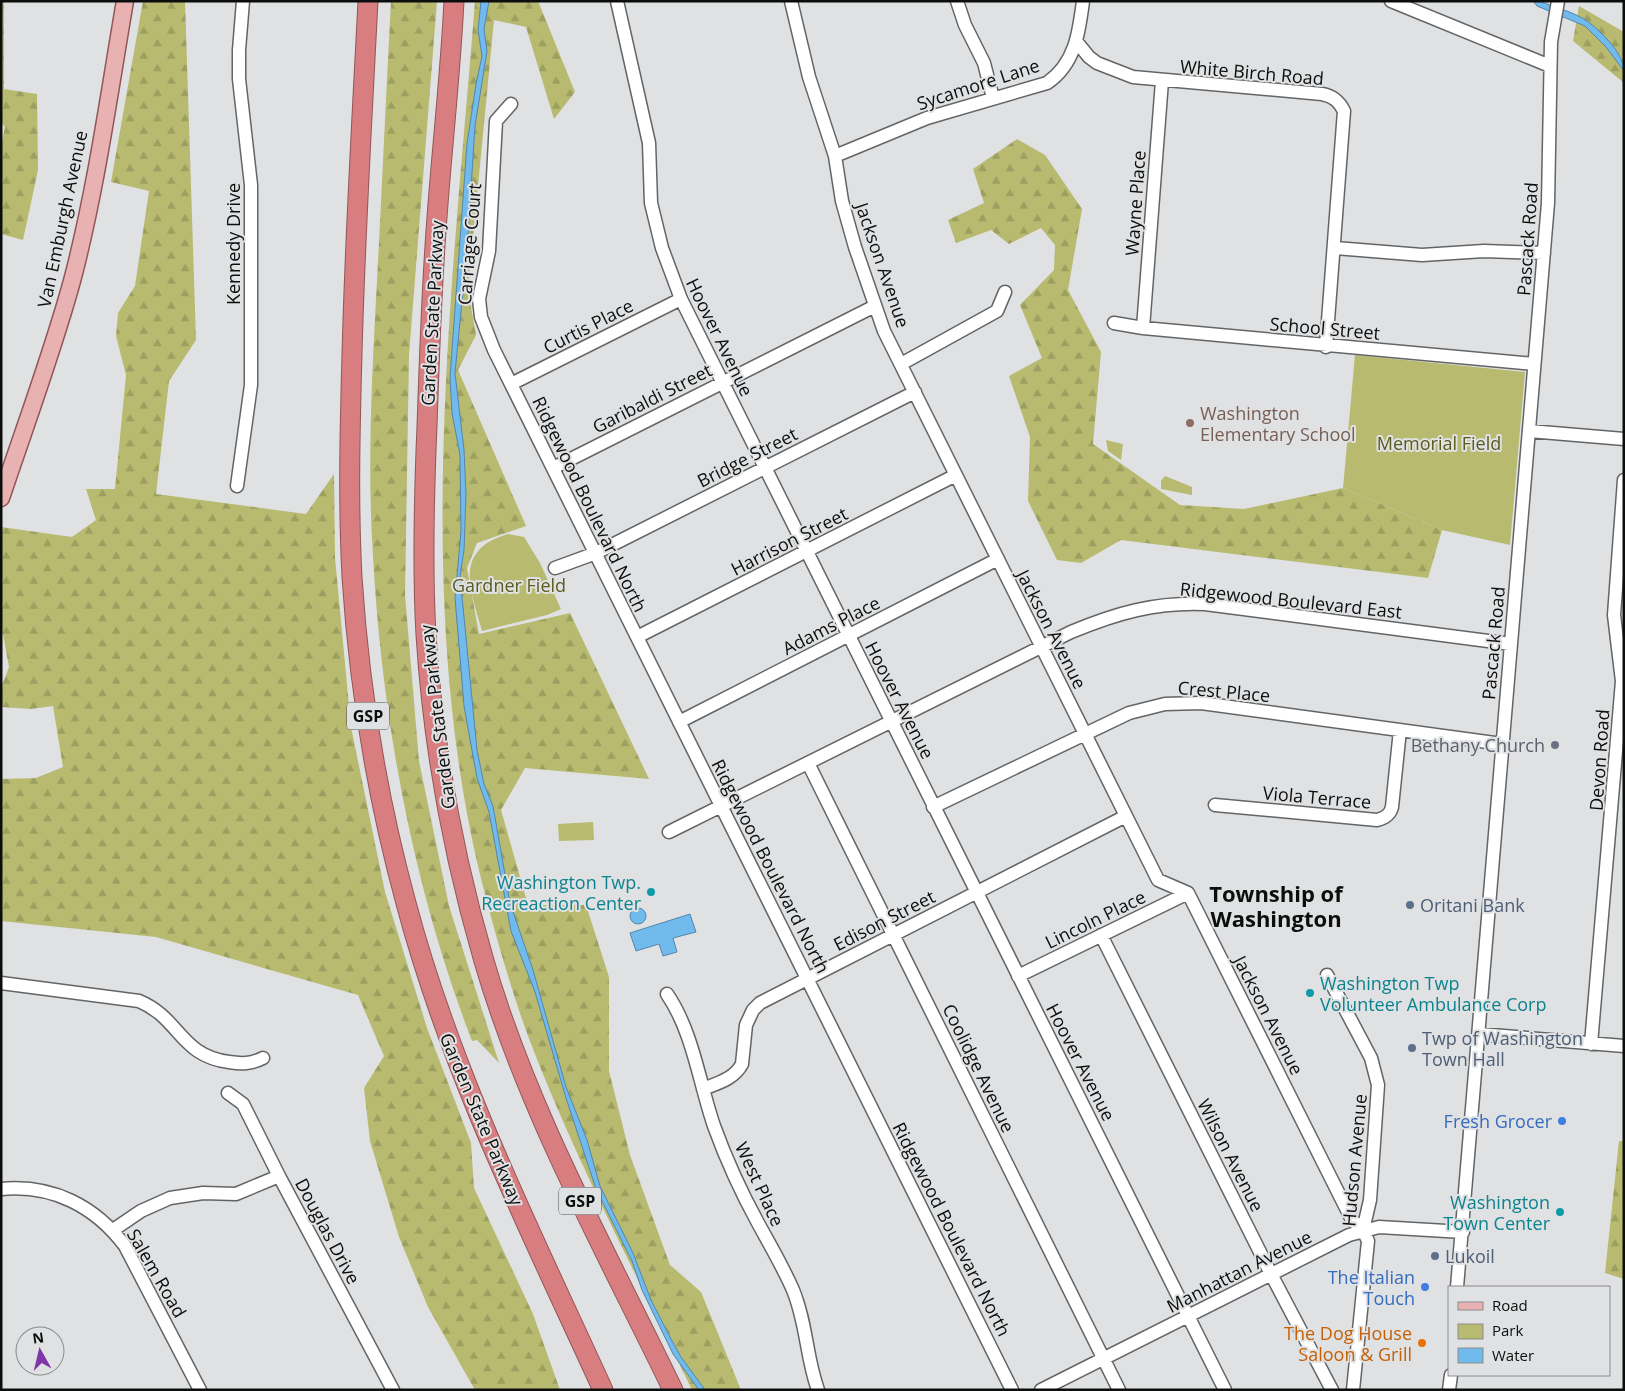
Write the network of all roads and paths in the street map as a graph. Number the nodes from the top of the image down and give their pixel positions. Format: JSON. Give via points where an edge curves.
{"nodes":[{"id":1,"x":125,"y":1,"type":"edge"},
{"id":2,"x":243,"y":1,"type":"edge"},
{"id":3,"x":368,"y":1,"type":"edge"},
{"id":4,"x":616,"y":1,"type":"edge"},
{"id":5,"x":790,"y":1,"type":"edge"},
{"id":6,"x":957,"y":1,"type":"edge"},
{"id":7,"x":1083,"y":1,"type":"edge"},
{"id":8,"x":1391,"y":1,"type":"edge"},
{"id":9,"x":1558,"y":2,"type":"edge"},
{"id":10,"x":454,"y":7,"type":"edge"},
{"id":11,"x":1076,"y":41,"type":"junction"},
{"id":12,"x":1550,"y":66,"type":"junction"},
{"id":13,"x":1162,"y":81,"type":"junction"},
{"id":14,"x":993,"y":98,"type":"junction"},
{"id":15,"x":511,"y":104,"type":"dead end"},
{"id":16,"x":835,"y":156,"type":"junction"},
{"id":17,"x":1335,"y":248,"type":"junction"},
{"id":18,"x":1544,"y":253,"type":"junction"},
{"id":19,"x":1005,"y":292,"type":"dead end"},
{"id":20,"x":680,"y":299,"type":"junction"},
{"id":21,"x":875,"y":306,"type":"junction"},
{"id":22,"x":1114,"y":323,"type":"dead end"},
{"id":23,"x":1143,"y":328,"type":"junction"},
{"id":24,"x":1326,"y":347,"type":"junction"},
{"id":25,"x":498,"y":359,"type":"joint"},
{"id":26,"x":901,"y":364,"type":"junction"},
{"id":27,"x":1534,"y":364,"type":"junction"},
{"id":28,"x":722,"y":383,"type":"junction"},
{"id":29,"x":511,"y":384,"type":"junction"},
{"id":30,"x":915,"y":392,"type":"junction"},
{"id":31,"x":1529,"y":431,"type":"junction"},
{"id":32,"x":1624,"y":439,"type":"edge"},
{"id":33,"x":553,"y":468,"type":"junction"},
{"id":34,"x":764,"y":468,"type":"junction"},
{"id":35,"x":956,"y":475,"type":"junction"},
{"id":36,"x":1624,"y":480,"type":"edge"},
{"id":37,"x":237,"y":486,"type":"dead end"},
{"id":38,"x":1,"y":498,"type":"edge"},
{"id":39,"x":806,"y":552,"type":"junction"},
{"id":40,"x":596,"y":553,"type":"junction"},
{"id":41,"x":998,"y":559,"type":"junction"},
{"id":42,"x":555,"y":568,"type":"dead end"},
{"id":43,"x":848,"y":636,"type":"junction"},
{"id":44,"x":637,"y":638,"type":"junction"},
{"id":45,"x":1511,"y":644,"type":"junction"},
{"id":46,"x":1042,"y":646,"type":"junction"},
{"id":47,"x":679,"y":722,"type":"junction"},
{"id":48,"x":891,"y":722,"type":"junction"},
{"id":49,"x":1400,"y":730,"type":"junction"},
{"id":50,"x":1085,"y":734,"type":"junction"},
{"id":51,"x":1502,"y":744,"type":"junction"},
{"id":52,"x":808,"y":763,"type":"junction"},
{"id":53,"x":1215,"y":805,"type":"dead end"},
{"id":54,"x":721,"y":806,"type":"junction"},
{"id":55,"x":934,"y":807,"type":"junction"},
{"id":56,"x":1126,"y":816,"type":"junction"},
{"id":57,"x":669,"y":832,"type":"dead end"},
{"id":58,"x":1188,"y":892,"type":"junction"},
{"id":59,"x":976,"y":893,"type":"junction"},
{"id":60,"x":893,"y":935,"type":"junction"},
{"id":61,"x":1101,"y":935,"type":"junction"},
{"id":62,"x":1327,"y":974,"type":"dead end"},
{"id":63,"x":1018,"y":976,"type":"junction"},
{"id":64,"x":807,"y":979,"type":"junction"},
{"id":65,"x":1,"y":983,"type":"edge"},
{"id":66,"x":667,"y":994,"type":"dead end"},
{"id":67,"x":1479,"y":1034,"type":"junction"},
{"id":68,"x":1592,"y":1044,"type":"junction"},
{"id":69,"x":1624,"y":1046,"type":"edge"},
{"id":70,"x":263,"y":1058,"type":"dead end"},
{"id":71,"x":702,"y":1089,"type":"junction"},
{"id":72,"x":228,"y":1094,"type":"dead end"},
{"id":73,"x":279,"y":1176,"type":"junction"},
{"id":74,"x":1,"y":1188,"type":"edge"},
{"id":75,"x":113,"y":1230,"type":"junction"},
{"id":76,"x":1363,"y":1230,"type":"junction"},
{"id":77,"x":1463,"y":1232,"type":"junction"},
{"id":78,"x":1271,"y":1274,"type":"junction"},
{"id":79,"x":1457,"y":1286,"type":"edge"},
{"id":80,"x":1188,"y":1316,"type":"junction"},
{"id":81,"x":1104,"y":1358,"type":"junction"},
{"id":82,"x":1451,"y":1376,"type":"edge"},
{"id":83,"x":200,"y":1390,"type":"edge"},
{"id":84,"x":393,"y":1390,"type":"edge"},
{"id":85,"x":603,"y":1390,"type":"edge"},
{"id":86,"x":674,"y":1390,"type":"edge"},
{"id":87,"x":818,"y":1390,"type":"edge"},
{"id":88,"x":1012,"y":1390,"type":"edge"},
{"id":89,"x":1041,"y":1390,"type":"edge"},
{"id":90,"x":1119,"y":1390,"type":"edge"},
{"id":91,"x":1225,"y":1390,"type":"edge"},
{"id":92,"x":1332,"y":1390,"type":"edge"},
{"id":93,"x":1353,"y":1390,"type":"edge"},
{"id":94,"x":1449,"y":1390,"type":"edge"}],
"edges":[{"from":1,"to":38,"type":"main road","name":"Van Emburgh Avenue","via":[[88,214],[72,280]]},
{"from":2,"to":37,"type":"street","name":"Kennedy Drive","via":[[239,79],[251,186],[251,385]]},
{"from":3,"to":85,"type":"highway","name":"Garden State Parkway","number":"GSP","via":[[354,277],[349,518],[361,668],[380,788],[406,907],[452,1052],[486,1136]]},
{"from":4,"to":20,"type":"street","name":"Hoover Avenue","via":[[649,143],[651,203]]},
{"from":5,"to":16,"type":"street","name":"Jackson Avenue","via":[[809,77]]},
{"from":6,"to":14,"type":"street","via":[[984,63]]},
{"from":7,"to":11,"type":"street","name":"Sycamore Lane"},
{"from":8,"to":12,"type":"street"},
{"from":9,"to":12,"type":"street","name":"Pascack Road"},
{"from":10,"to":86,"type":"highway","name":"Garden State Parkway","number":"GSP","via":[[434,260],[424,501],[426,636],[439,757],[468,905],[513,1048],[559,1158]]},
{"from":11,"to":13,"type":"street","name":"White Birch Road","via":[[1089,57],[1106,68],[1133,77]]},
{"from":11,"to":14,"type":"street","name":"Sycamore Lane","via":[[1064,69],[1047,83]]},
{"from":12,"to":18,"type":"street","name":"Pascack Road","via":[[1550,157]]},
{"from":13,"to":17,"type":"street","name":"White Birch Road","via":[[1322,94],[1335,99],[1344,111]]},
{"from":13,"to":23,"type":"street","name":"Wayne Place"},
{"from":14,"to":16,"type":"street","name":"Sycamore Lane","via":[[927,118]]},
{"from":15,"to":25,"type":"street","name":"Carriage Court","via":[[496,121],[489,251],[479,299],[481,316]]},
{"from":16,"to":21,"type":"street","name":"Jackson Avenue","via":[[842,201]]},
{"from":17,"to":18,"type":"street","via":[[1422,255],[1484,250]]},
{"from":17,"to":24,"type":"street","name":"White Birch Road"},
{"from":18,"to":27,"type":"street","name":"Pascack Road"},
{"from":19,"to":26,"type":"street","via":[[997,311]]},
{"from":20,"to":28,"type":"street","name":"Hoover Avenue"},
{"from":20,"to":29,"type":"street","name":"Curtis Place"},
{"from":21,"to":26,"type":"street","name":"Jackson Avenue"},
{"from":21,"to":28,"type":"street","name":"Garibaldi Street"},
{"from":22,"to":23,"type":"street","name":"School Street"},
{"from":23,"to":24,"type":"street","name":"School Street"},
{"from":24,"to":27,"type":"street","name":"School Street"},
{"from":25,"to":29,"type":"street","name":"Ridgewood Boulevard North"},
{"from":26,"to":30,"type":"street","name":"Jackson Avenue"},
{"from":27,"to":31,"type":"street","name":"Pascack Road"},
{"from":28,"to":33,"type":"street","name":"Garibaldi Street"},
{"from":28,"to":34,"type":"street","name":"Hoover Avenue"},
{"from":29,"to":33,"type":"street","name":"Ridgewood Boulevard North"},
{"from":30,"to":34,"type":"street","name":"Bridge Street"},
{"from":30,"to":35,"type":"street","name":"Jackson Avenue"},
{"from":31,"to":32,"type":"street"},
{"from":31,"to":45,"type":"street","name":"Pascack Road"},
{"from":33,"to":40,"type":"street","name":"Ridgewood Boulevard North"},
{"from":34,"to":39,"type":"street","name":"Hoover Avenue"},
{"from":34,"to":40,"type":"street","name":"Bridge Street"},
{"from":35,"to":39,"type":"street","name":"Harrison Street"},
{"from":35,"to":41,"type":"street","name":"Jackson Avenue"},
{"from":36,"to":68,"type":"street","name":"Devon Road","via":[[1614,608],[1622,681]]},
{"from":39,"to":43,"type":"street","name":"Hoover Avenue"},
{"from":39,"to":44,"type":"street","name":"Harrison Street"},
{"from":40,"to":42,"type":"street"},
{"from":40,"to":44,"type":"street","name":"Ridgewood Boulevard North"},
{"from":41,"to":43,"type":"street","name":"Adams Place"},
{"from":41,"to":46,"type":"street","name":"Jackson Avenue"},
{"from":43,"to":47,"type":"street","name":"Adams Place"},
{"from":43,"to":48,"type":"street","name":"Hoover Avenue"},
{"from":44,"to":47,"type":"street","name":"Ridgewood Boulevard North"},
{"from":45,"to":46,"type":"street","name":"Ridgewood Boulevard East","via":[[1186,603],[1146,606],[1099,621]]},
{"from":45,"to":51,"type":"street","name":"Pascack Road"},
{"from":46,"to":48,"type":"street","name":"Ridgewood Boulevard East"},
{"from":46,"to":50,"type":"street","name":"Jackson Avenue"},
{"from":47,"to":54,"type":"street","name":"Ridgewood Boulevard North"},
{"from":48,"to":52,"type":"street","name":"Ridgewood Boulevard East"},
{"from":48,"to":55,"type":"street","name":"Hoover Avenue"},
{"from":49,"to":50,"type":"street","name":"Crest Place","via":[[1201,702],[1181,702],[1129,713]]},
{"from":49,"to":51,"type":"street","name":"Crest Place"},
{"from":49,"to":53,"type":"street","name":"Viola Terrace","via":[[1392,807],[1383,819]]},
{"from":50,"to":55,"type":"street","name":"Crest Place"},
{"from":50,"to":56,"type":"street","name":"Jackson Avenue"},
{"from":51,"to":67,"type":"street","name":"Pascack Road"},
{"from":52,"to":54,"type":"street","name":"Ridgewood Boulevard East"},
{"from":52,"to":60,"type":"street","name":"Coolidge Avenue"},
{"from":54,"to":57,"type":"street","name":"Ridgewood Boulevard East"},
{"from":54,"to":64,"type":"street","name":"Ridgewood Boulevard North"},
{"from":55,"to":59,"type":"street","name":"Hoover Avenue"},
{"from":56,"to":58,"type":"street","name":"Jackson Avenue","via":[[1158,880]]},
{"from":56,"to":59,"type":"street","name":"Edison Street"},
{"from":58,"to":61,"type":"street","name":"Lincoln Place"},
{"from":58,"to":76,"type":"street","name":"Jackson Avenue","via":[[1352,1220]]},
{"from":59,"to":60,"type":"street","name":"Edison Street"},
{"from":59,"to":63,"type":"street","name":"Hoover Avenue"},
{"from":60,"to":64,"type":"street","name":"Edison Street"},
{"from":60,"to":81,"type":"street","name":"Coolidge Avenue"},
{"from":61,"to":63,"type":"street","name":"Lincoln Place"},
{"from":61,"to":78,"type":"street","name":"Wilson Avenue"},
{"from":62,"to":76,"type":"street","name":"Hudson Avenue","via":[[1371,1058],[1378,1085],[1370,1200]]},
{"from":63,"to":80,"type":"street","name":"Hoover Avenue"},
{"from":64,"to":71,"type":"street","name":"Edison Street","via":[[768,998],[753,1010],[746,1025],[743,1057],[738,1070]]},
{"from":64,"to":88,"type":"street","name":"Ridgewood Boulevard North"},
{"from":65,"to":70,"type":"street","via":[[139,1001],[159,1011],[190,1047],[210,1058],[242,1064]]},
{"from":66,"to":71,"type":"street","name":"West Place","via":[[686,1031]]},
{"from":67,"to":68,"type":"street"},
{"from":67,"to":77,"type":"street","name":"Pascack Road"},
{"from":68,"to":69,"type":"street"},
{"from":71,"to":87,"type":"street","name":"West Place","via":[[741,1191],[794,1292],[808,1337]]},
{"from":72,"to":73,"type":"street","name":"Douglas Drive","via":[[243,1104]]},
{"from":73,"to":75,"type":"street","via":[[236,1194],[204,1193],[170,1198],[141,1211]]},
{"from":73,"to":84,"type":"street","name":"Douglas Drive"},
{"from":74,"to":75,"type":"street","name":"Salem Road","via":[[29,1189],[60,1196],[91,1211]]},
{"from":75,"to":83,"type":"street","name":"Salem Road","via":[[130,1255]]},
{"from":76,"to":77,"type":"street","name":"Manhattan Avenue","via":[[1379,1227]]},
{"from":76,"to":78,"type":"street","name":"Manhattan Avenue"},
{"from":76,"to":93,"type":"street","name":"Hudson Avenue","via":[[1368,1241]]},
{"from":77,"to":79,"type":"street","name":"Pascack Road"},
{"from":78,"to":80,"type":"street","name":"Manhattan Avenue"},
{"from":78,"to":92,"type":"street","name":"Wilson Avenue"},
{"from":80,"to":81,"type":"street","name":"Manhattan Avenue"},
{"from":80,"to":91,"type":"street","name":"Hoover Avenue"},
{"from":81,"to":89,"type":"street","name":"Manhattan Avenue"},
{"from":81,"to":90,"type":"street","name":"Coolidge Avenue"},
{"from":82,"to":94,"type":"street"}]}
